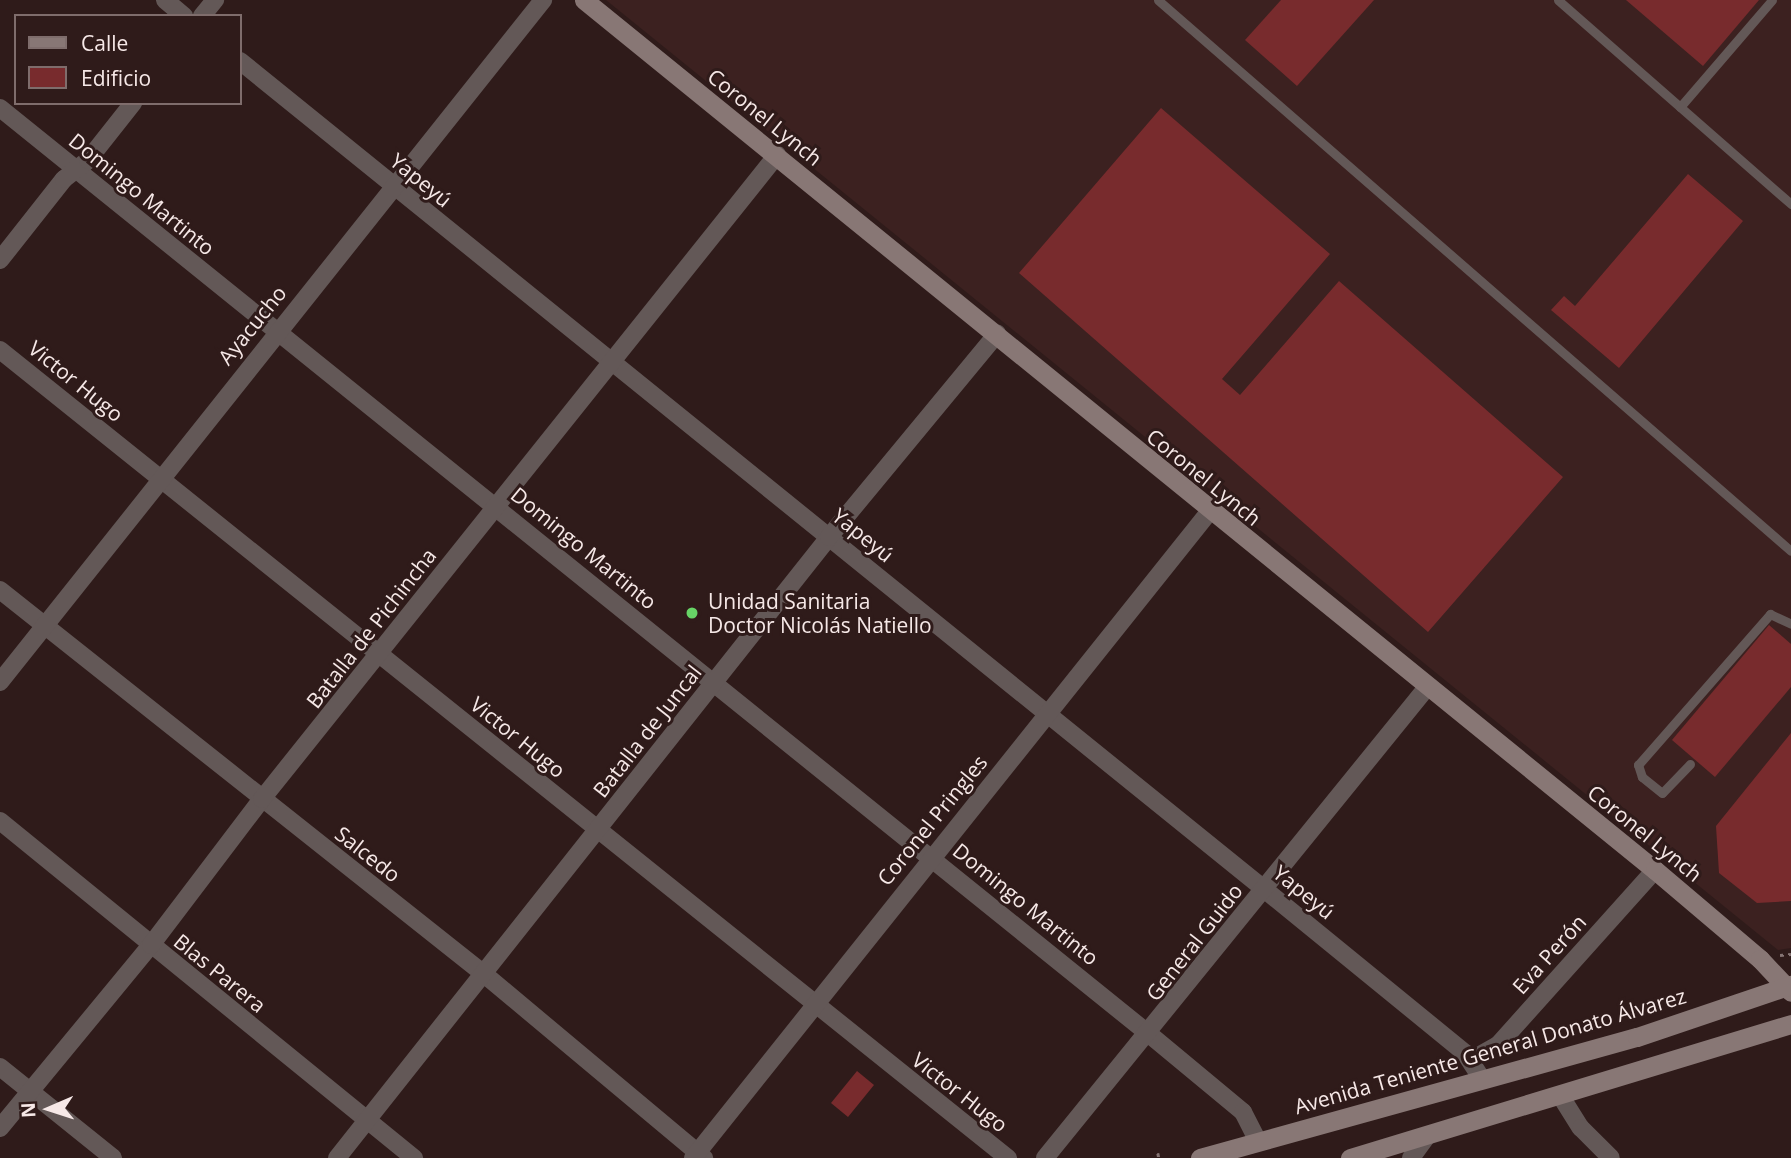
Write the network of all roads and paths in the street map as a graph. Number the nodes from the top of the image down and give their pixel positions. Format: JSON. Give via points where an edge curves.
{"nodes":[{"id":1,"x":164,"y":0,"type":"edge"},
{"id":2,"x":215,"y":0,"type":"edge"},
{"id":3,"x":543,"y":0,"type":"edge"},
{"id":4,"x":584,"y":0,"type":"edge"},
{"id":5,"x":1158,"y":0,"type":"edge"},
{"id":6,"x":1558,"y":0,"type":"edge"},
{"id":7,"x":1772,"y":0,"type":"edge"},
{"id":8,"x":182,"y":14,"type":"edge"},
{"id":9,"x":204,"y":14,"type":"edge"},
{"id":10,"x":242,"y":63,"type":"edge"},
{"id":11,"x":131,"y":105,"type":"edge"},
{"id":12,"x":1680,"y":107,"type":"junction"},
{"id":13,"x":0,"y":108,"type":"edge"},
{"id":14,"x":777,"y":155,"type":"junction"},
{"id":15,"x":76,"y":170,"type":"junction"},
{"id":16,"x":393,"y":186,"type":"junction"},
{"id":17,"x":1790,"y":202,"type":"edge"},
{"id":18,"x":0,"y":260,"type":"edge"},
{"id":19,"x":276,"y":332,"type":"junction"},
{"id":20,"x":997,"y":334,"type":"junction"},
{"id":21,"x":0,"y":350,"type":"edge"},
{"id":22,"x":612,"y":363,"type":"junction"},
{"id":23,"x":160,"y":478,"type":"junction"},
{"id":24,"x":496,"y":507,"type":"junction"},
{"id":25,"x":1209,"y":512,"type":"junction"},
{"id":26,"x":829,"y":537,"type":"junction"},
{"id":27,"x":1791,"y":551,"type":"edge"},
{"id":28,"x":0,"y":590,"type":"edge"},
{"id":29,"x":1791,"y":624,"type":"edge"},
{"id":30,"x":44,"y":625,"type":"junction"},
{"id":31,"x":378,"y":654,"type":"junction"},
{"id":32,"x":0,"y":681,"type":"edge"},
{"id":33,"x":715,"y":681,"type":"junction"},
{"id":34,"x":1427,"y":686,"type":"junction"},
{"id":35,"x":1048,"y":714,"type":"junction"},
{"id":36,"x":1690,"y":764,"type":"dead end"},
{"id":37,"x":262,"y":799,"type":"junction"},
{"id":38,"x":0,"y":821,"type":"edge"},
{"id":39,"x":598,"y":830,"type":"junction"},
{"id":40,"x":931,"y":856,"type":"junction"},
{"id":41,"x":1655,"y":870,"type":"junction"},
{"id":42,"x":1264,"y":889,"type":"junction"},
{"id":43,"x":151,"y":945,"type":"junction"},
{"id":44,"x":484,"y":974,"type":"junction"},
{"id":45,"x":1789,"y":988,"type":"edge"},
{"id":46,"x":814,"y":1007,"type":"junction"},
{"id":47,"x":1791,"y":1024,"type":"edge"},
{"id":48,"x":1149,"y":1034,"type":"junction"},
{"id":49,"x":1498,"y":1045,"type":"junction"},
{"id":50,"x":1471,"y":1060,"type":"junction"},
{"id":51,"x":0,"y":1067,"type":"edge"},
{"id":52,"x":1510,"y":1071,"type":"junction"},
{"id":53,"x":1482,"y":1079,"type":"junction"},
{"id":54,"x":30,"y":1091,"type":"junction"},
{"id":55,"x":1560,"y":1095,"type":"junction"},
{"id":56,"x":368,"y":1122,"type":"junction"},
{"id":57,"x":0,"y":1128,"type":"edge"},
{"id":58,"x":1427,"y":1136,"type":"junction"},
{"id":59,"x":1258,"y":1140,"type":"junction"},
{"id":60,"x":1158,"y":1153,"type":"dead end"},
{"id":61,"x":698,"y":1156,"type":"edge"},
{"id":62,"x":113,"y":1158,"type":"edge"},
{"id":63,"x":337,"y":1158,"type":"edge"},
{"id":64,"x":414,"y":1158,"type":"edge"},
{"id":65,"x":1008,"y":1158,"type":"edge"},
{"id":66,"x":1045,"y":1158,"type":"edge"},
{"id":67,"x":1159,"y":1158,"type":"edge"},
{"id":68,"x":1200,"y":1158,"type":"edge"},
{"id":69,"x":1353,"y":1158,"type":"edge"},
{"id":70,"x":1411,"y":1158,"type":"edge"},
{"id":71,"x":1611,"y":1158,"type":"edge"}],
"edges":[{"from":1,"to":8,"type":"street"},
{"from":2,"to":9,"type":"street"},
{"from":3,"to":16,"type":"street","name":"Ayacucho"},
{"from":4,"to":14,"type":"main road","name":"Coronel Lynch"},
{"from":5,"to":27,"type":"lane"},
{"from":6,"to":12,"type":"lane"},
{"from":7,"to":12,"type":"lane"},
{"from":10,"to":16,"type":"street","name":"Yapeyú"},
{"from":11,"to":15,"type":"street"},
{"from":12,"to":17,"type":"lane"},
{"from":13,"to":15,"type":"street","name":"Domingo Martinto"},
{"from":14,"to":20,"type":"main road","name":"Coronel Lynch"},
{"from":14,"to":22,"type":"street","name":"Batalla de Pichincha"},
{"from":15,"to":18,"type":"street"},
{"from":15,"to":19,"type":"street","name":"Domingo Martinto"},
{"from":16,"to":19,"type":"street","name":"Ayacucho"},
{"from":16,"to":22,"type":"street","name":"Yapeyú"},
{"from":19,"to":23,"type":"street","name":"Ayacucho"},
{"from":19,"to":24,"type":"street","name":"Domingo Martinto"},
{"from":20,"to":25,"type":"main road","name":"Coronel Lynch"},
{"from":20,"to":26,"type":"street","name":"Batalla de Juncal"},
{"from":21,"to":23,"type":"street","name":"Victor Hugo"},
{"from":22,"to":24,"type":"street","name":"Batalla de Pichincha"},
{"from":22,"to":26,"type":"street","name":"Yapeyú"},
{"from":23,"to":30,"type":"street","name":"Ayacucho"},
{"from":23,"to":31,"type":"street","name":"Victor Hugo"},
{"from":24,"to":31,"type":"street","name":"Batalla de Pichincha"},
{"from":24,"to":33,"type":"street","name":"Domingo Martinto"},
{"from":25,"to":34,"type":"main road","name":"Coronel Lynch"},
{"from":25,"to":35,"type":"street","name":"Coronel Pringles"},
{"from":26,"to":33,"type":"street","name":"Batalla de Juncal"},
{"from":26,"to":35,"type":"street","name":"Yapeyú"},
{"from":28,"to":30,"type":"street","name":"Salcedo"},
{"from":29,"to":36,"type":"lane","via":[[1770,614],[1638,765],[1642,777],[1662,793]]},
{"from":30,"to":32,"type":"street","name":"Ayacucho"},
{"from":30,"to":37,"type":"street","name":"Salcedo"},
{"from":31,"to":37,"type":"street","name":"Batalla de Pichincha"},
{"from":31,"to":39,"type":"street","name":"Victor Hugo"},
{"from":33,"to":39,"type":"street","name":"Batalla de Juncal"},
{"from":33,"to":40,"type":"street","name":"Domingo Martinto"},
{"from":34,"to":41,"type":"main road","name":"Coronel Lynch"},
{"from":34,"to":42,"type":"street","name":"General Guido"},
{"from":35,"to":40,"type":"street","name":"Coronel Pringles"},
{"from":35,"to":42,"type":"street","name":"Yapeyú"},
{"from":37,"to":43,"type":"street","name":"Batalla de Pichincha"},
{"from":37,"to":44,"type":"street","name":"Salcedo"},
{"from":38,"to":43,"type":"street","name":"Blas Parera"},
{"from":39,"to":44,"type":"street","name":"Batalla de Juncal"},
{"from":39,"to":46,"type":"street","name":"Victor Hugo"},
{"from":40,"to":46,"type":"street","name":"Coronel Pringles"},
{"from":40,"to":48,"type":"street","name":"Domingo Martinto"},
{"from":41,"to":45,"type":"main road","name":"Coronel Lynch"},
{"from":41,"to":49,"type":"street","name":"Eva Perón"},
{"from":42,"to":48,"type":"street","name":"General Guido"},
{"from":42,"to":50,"type":"street","name":"Yapeyú"},
{"from":43,"to":54,"type":"street","name":"Batalla de Pichincha"},
{"from":43,"to":56,"type":"street","name":"Blas Parera"},
{"from":44,"to":56,"type":"street","name":"Batalla de Juncal"},
{"from":44,"to":61,"type":"street","name":"Salcedo"},
{"from":45,"to":52,"type":"main road","name":"Avenida Teniente General Donato Álvarez","via":[[1637,1037]]},
{"from":46,"to":61,"type":"street","name":"Coronel Pringles"},
{"from":46,"to":65,"type":"street","name":"Victor Hugo"},
{"from":47,"to":55,"type":"main road"},
{"from":48,"to":59,"type":"street","name":"Domingo Martinto","via":[[1243,1112]]},
{"from":48,"to":66,"type":"street","name":"General Guido"},
{"from":49,"to":50,"type":"street","name":"Eva Perón"},
{"from":49,"to":52,"type":"street"},
{"from":50,"to":53,"type":"street","name":"Yapeyú"},
{"from":51,"to":54,"type":"street"},
{"from":52,"to":53,"type":"main road","name":"Avenida Teniente General Donato Álvarez"},
{"from":53,"to":59,"type":"main road","name":"Avenida Teniente General Donato Álvarez"},
{"from":54,"to":57,"type":"street","name":"Batalla de Pichincha"},
{"from":54,"to":62,"type":"street"},
{"from":55,"to":58,"type":"main road"},
{"from":55,"to":71,"type":"street","via":[[1581,1128]]},
{"from":56,"to":63,"type":"street","name":"Batalla de Juncal"},
{"from":56,"to":64,"type":"street","name":"Blas Parera"},
{"from":58,"to":69,"type":"main road"},
{"from":58,"to":70,"type":"street"},
{"from":59,"to":68,"type":"main road","name":"Avenida Teniente General Donato Álvarez"},
{"from":60,"to":67,"type":"path"}]}
